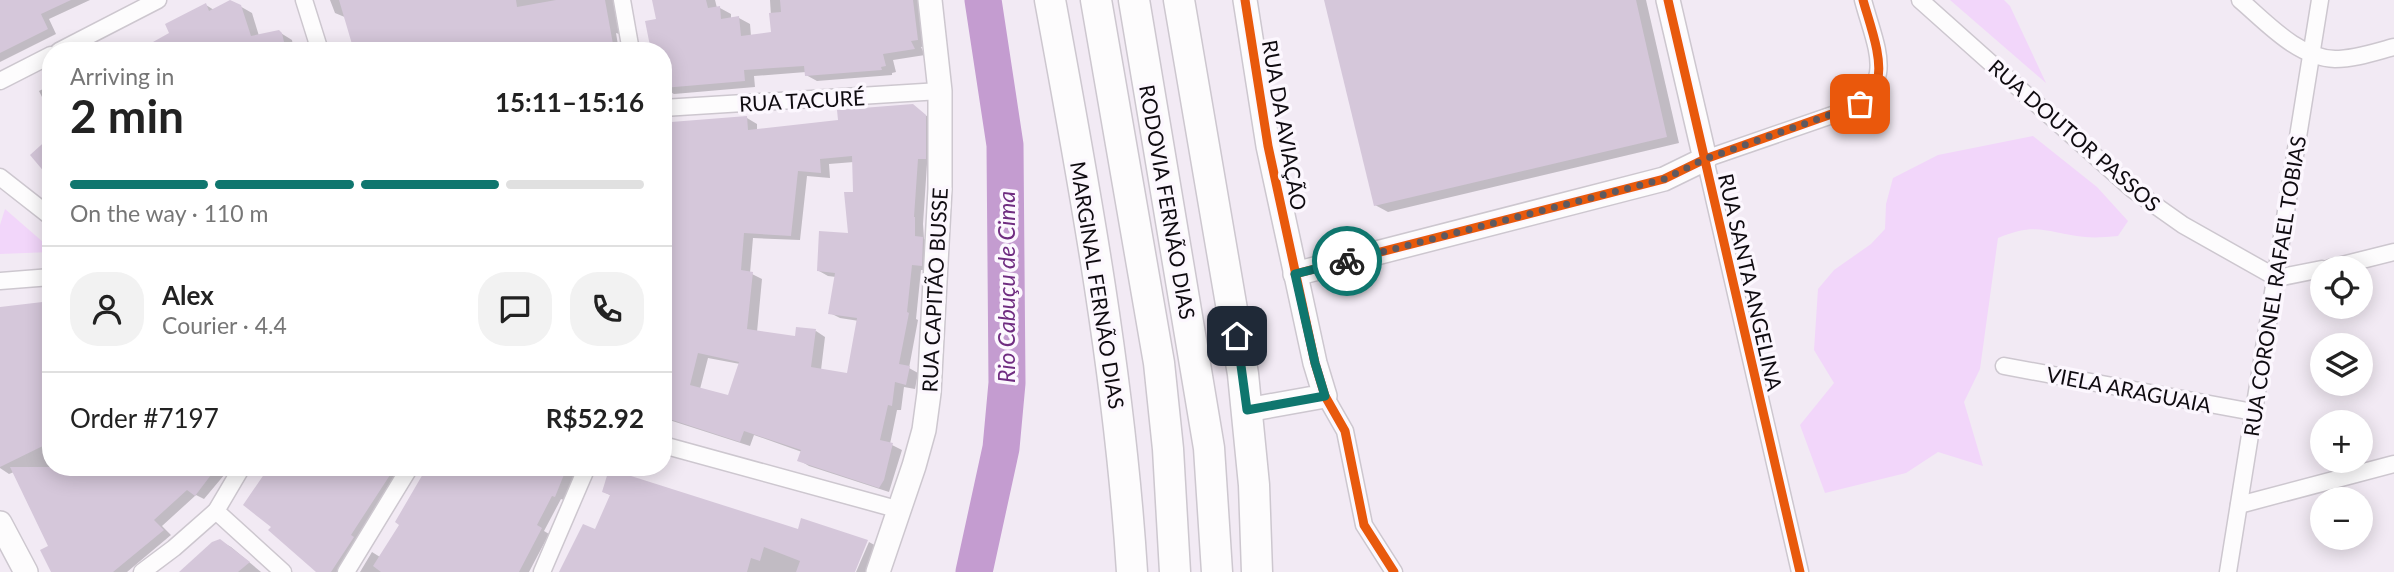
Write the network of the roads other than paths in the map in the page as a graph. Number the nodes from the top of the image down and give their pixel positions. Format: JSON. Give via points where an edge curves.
{"nodes":[{"id":1,"x":158,"y":0,"type":"edge"},
{"id":2,"x":304,"y":0,"type":"edge"},
{"id":3,"x":622,"y":0,"type":"edge"},
{"id":4,"x":929,"y":0,"type":"edge"},
{"id":5,"x":1050,"y":0,"type":"edge"},
{"id":6,"x":1096,"y":0,"type":"edge"},
{"id":7,"x":1134,"y":0,"type":"edge"},
{"id":8,"x":1179,"y":0,"type":"edge"},
{"id":9,"x":1245,"y":0,"type":"edge"},
{"id":10,"x":1668,"y":0,"type":"edge"},
{"id":11,"x":1863,"y":0,"type":"edge"},
{"id":12,"x":1920,"y":0,"type":"edge"},
{"id":13,"x":2241,"y":0,"type":"edge"},
{"id":14,"x":2320,"y":0,"type":"edge"},
{"id":15,"x":76,"y":42,"type":"edge"},
{"id":16,"x":317,"y":42,"type":"edge"},
{"id":17,"x":629,"y":42,"type":"edge"},
{"id":18,"x":2394,"y":47,"type":"edge"},
{"id":19,"x":2311,"y":55,"type":"junction"},
{"id":20,"x":42,"y":60,"type":"edge"},
{"id":21,"x":0,"y":81,"type":"edge"},
{"id":22,"x":940,"y":91,"type":"junction"},
{"id":23,"x":672,"y":107,"type":"edge"},
{"id":24,"x":1705,"y":159,"type":"junction"},
{"id":25,"x":0,"y":177,"type":"edge"},
{"id":26,"x":42,"y":210,"type":"edge"},
{"id":27,"x":2394,"y":252,"type":"edge"},
{"id":28,"x":2373,"y":257,"type":"edge"},
{"id":29,"x":2310,"y":271,"type":"edge"},
{"id":30,"x":1295,"y":274,"type":"junction"},
{"id":31,"x":42,"y":278,"type":"edge"},
{"id":32,"x":2277,"y":278,"type":"junction"},
{"id":33,"x":0,"y":281,"type":"edge"},
{"id":34,"x":2004,"y":366,"type":"dead end"},
{"id":35,"x":1325,"y":396,"type":"junction"},
{"id":36,"x":1247,"y":410,"type":"junction"},
{"id":37,"x":2253,"y":412,"type":"junction"},
{"id":38,"x":672,"y":447,"type":"edge"},
{"id":39,"x":2394,"y":464,"type":"edge"},
{"id":40,"x":237,"y":476,"type":"edge"},
{"id":41,"x":405,"y":476,"type":"edge"},
{"id":42,"x":583,"y":476,"type":"edge"},
{"id":43,"x":2239,"y":505,"type":"junction"},
{"id":44,"x":900,"y":510,"type":"junction"},
{"id":45,"x":216,"y":511,"type":"junction"},
{"id":46,"x":0,"y":523,"type":"edge"},
{"id":47,"x":26,"y":572,"type":"edge"},
{"id":48,"x":142,"y":572,"type":"edge"},
{"id":49,"x":283,"y":572,"type":"edge"},
{"id":50,"x":346,"y":572,"type":"edge"},
{"id":51,"x":542,"y":572,"type":"edge"},
{"id":52,"x":877,"y":572,"type":"edge"},
{"id":53,"x":1132,"y":572,"type":"edge"},
{"id":54,"x":1175,"y":572,"type":"edge"},
{"id":55,"x":1217,"y":572,"type":"edge"},
{"id":56,"x":1257,"y":572,"type":"edge"},
{"id":57,"x":1394,"y":572,"type":"edge"},
{"id":58,"x":1800,"y":572,"type":"edge"},
{"id":59,"x":2228,"y":572,"type":"edge"}],
"edges":[{"from":1,"to":15,"type":"street"},
{"from":2,"to":16,"type":"street"},
{"from":3,"to":17,"type":"street"},
{"from":4,"to":22,"type":"street","name":"RUA CAPITÃO BUSSE"},
{"from":5,"to":53,"type":"highway","name":"MARGINAL FERNÃO DIAS","via":[[1079,155],[1116,403]]},
{"from":6,"to":54,"type":"highway","name":"RODOVIA FERNÃO DIAS","via":[[1159,363]]},
{"from":7,"to":55,"type":"highway","name":"RODOVIA FERNÃO DIAS","via":[[1209,448]]},
{"from":8,"to":36,"type":"highway"},
{"from":9,"to":30,"type":"street","name":"RUA DA AVIAÇÃO","via":[[1268,146]]},
{"from":10,"to":24,"type":"street","name":"RUA SANTA ANGELINA"},
{"from":11,"to":24,"type":"street","via":[[1878,60],[1877,83],[1871,94],[1841,112]]},
{"from":12,"to":32,"type":"street","name":"RUA DOUTOR PASSOS","via":[[2132,189],[2183,225]]},
{"from":13,"to":19,"type":"street"},
{"from":14,"to":19,"type":"street","name":"RUA CORONEL RAFAEL TOBIAS"},
{"from":18,"to":19,"type":"street","via":[[2336,59]]},
{"from":19,"to":32,"type":"street","name":"RUA CORONEL RAFAEL TOBIAS"},
{"from":20,"to":21,"type":"street"},
{"from":22,"to":23,"type":"street","name":"RUA TACURÉ"},
{"from":22,"to":44,"type":"street","name":"RUA CAPITÃO BUSSE","via":[[940,189],[929,393],[924,430]]},
{"from":24,"to":30,"type":"street","via":[[1664,179]]},
{"from":24,"to":58,"type":"street","name":"RUA SANTA ANGELINA"},
{"from":25,"to":26,"type":"street"},
{"from":27,"to":28,"type":"street"},
{"from":29,"to":32,"type":"street"},
{"from":30,"to":35,"type":"street","name":"RUA DA AVIAÇÃO"},
{"from":31,"to":33,"type":"street"},
{"from":32,"to":37,"type":"street","name":"RUA CORONEL RAFAEL TOBIAS"},
{"from":34,"to":37,"type":"street","name":"VIELA ARAGUAIA"},
{"from":35,"to":36,"type":"street"},
{"from":35,"to":57,"type":"street","name":"RUA DA AVIAÇÃO","via":[[1345,431],[1364,525]]},
{"from":36,"to":56,"type":"highway"},
{"from":37,"to":43,"type":"street","name":"RUA CORONEL RAFAEL TOBIAS"},
{"from":38,"to":44,"type":"street"},
{"from":39,"to":43,"type":"street"},
{"from":40,"to":45,"type":"street"},
{"from":41,"to":50,"type":"street"},
{"from":42,"to":51,"type":"street"},
{"from":43,"to":59,"type":"street","name":"RUA CORONEL RAFAEL TOBIAS"},
{"from":44,"to":52,"type":"street","name":"RUA CAPITÃO BUSSE"},
{"from":45,"to":48,"type":"street"},
{"from":45,"to":49,"type":"street"},
{"from":46,"to":47,"type":"street"}]}
